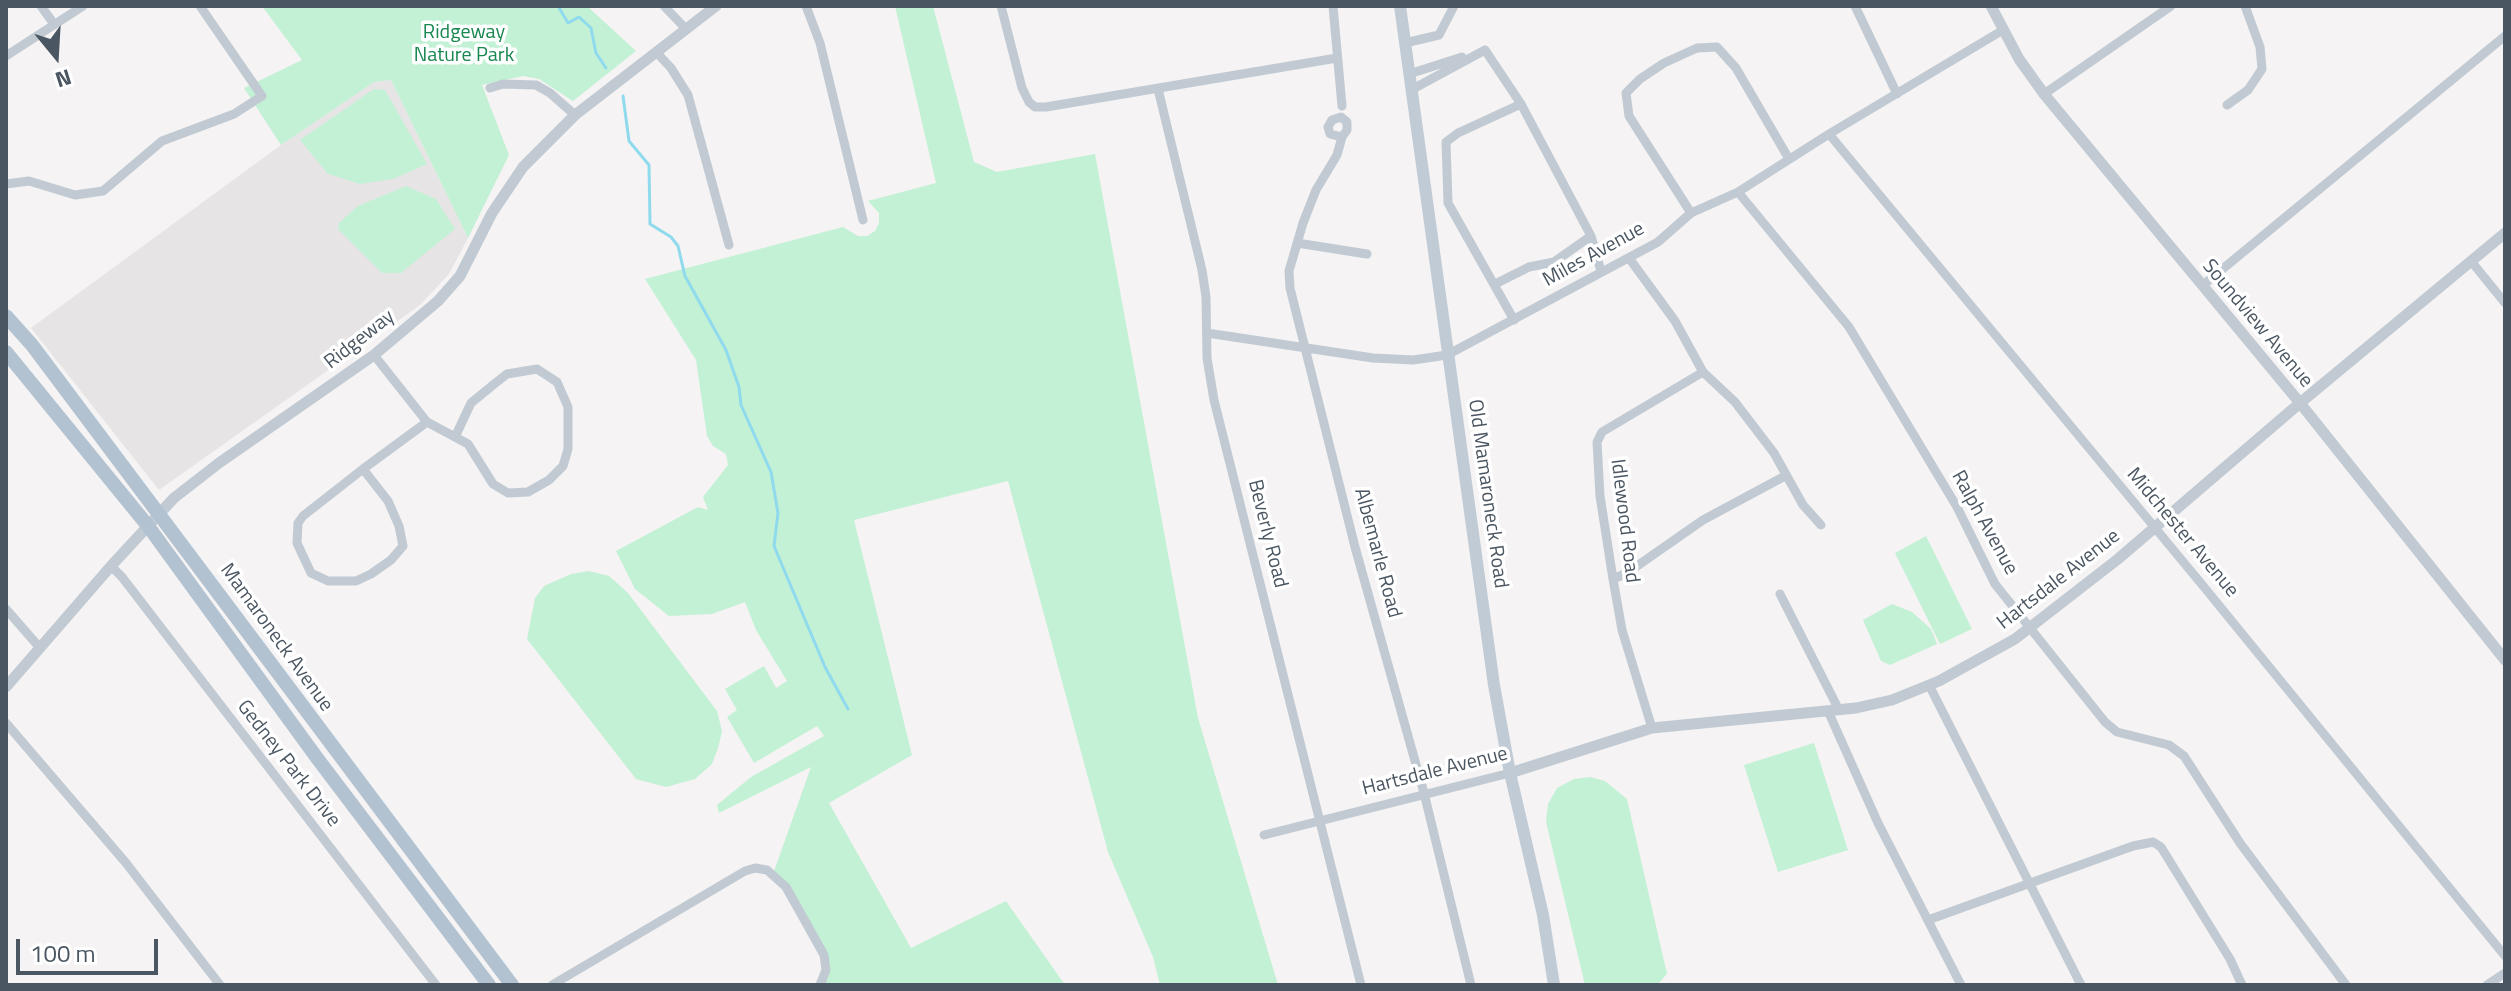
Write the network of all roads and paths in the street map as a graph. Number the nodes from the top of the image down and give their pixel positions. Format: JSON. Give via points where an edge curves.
{"nodes":[{"id":1,"x":41,"y":6,"type":"edge"},
{"id":2,"x":83,"y":6,"type":"edge"},
{"id":3,"x":200,"y":6,"type":"edge"},
{"id":4,"x":664,"y":6,"type":"edge"},
{"id":5,"x":716,"y":6,"type":"edge"},
{"id":6,"x":806,"y":6,"type":"edge"},
{"id":7,"x":1333,"y":6,"type":"edge"},
{"id":8,"x":1400,"y":6,"type":"edge"},
{"id":9,"x":1454,"y":6,"type":"edge"},
{"id":10,"x":1855,"y":6,"type":"edge"},
{"id":11,"x":1991,"y":6,"type":"edge"},
{"id":12,"x":2171,"y":6,"type":"edge"},
{"id":13,"x":2245,"y":6,"type":"edge"},
{"id":14,"x":1004,"y":7,"type":"edge"},
{"id":15,"x":54,"y":24,"type":"junction"},
{"id":16,"x":686,"y":29,"type":"junction"},
{"id":17,"x":2003,"y":30,"type":"junction"},
{"id":18,"x":2505,"y":36,"type":"edge"},
{"id":19,"x":1405,"y":43,"type":"junction"},
{"id":20,"x":1485,"y":50,"type":"junction"},
{"id":21,"x":657,"y":53,"type":"junction"},
{"id":22,"x":6,"y":56,"type":"edge"},
{"id":23,"x":1337,"y":58,"type":"junction"},
{"id":24,"x":1409,"y":74,"type":"junction"},
{"id":25,"x":490,"y":88,"type":"dead end"},
{"id":26,"x":1158,"y":89,"type":"junction"},
{"id":27,"x":1411,"y":90,"type":"junction"},
{"id":28,"x":1897,"y":94,"type":"junction"},
{"id":29,"x":2044,"y":94,"type":"junction"},
{"id":30,"x":1521,"y":104,"type":"junction"},
{"id":31,"x":2227,"y":105,"type":"dead end"},
{"id":32,"x":1342,"y":106,"type":"dead end"},
{"id":33,"x":575,"y":115,"type":"junction"},
{"id":34,"x":1829,"y":134,"type":"junction"},
{"id":35,"x":1342,"y":137,"type":"dead end"},
{"id":36,"x":1789,"y":159,"type":"junction"},
{"id":37,"x":6,"y":184,"type":"edge"},
{"id":38,"x":1738,"y":192,"type":"junction"},
{"id":39,"x":1691,"y":213,"type":"junction"},
{"id":40,"x":863,"y":220,"type":"dead end"},
{"id":41,"x":2505,"y":233,"type":"edge"},
{"id":42,"x":1591,"y":236,"type":"junction"},
{"id":43,"x":1297,"y":243,"type":"junction"},
{"id":44,"x":729,"y":245,"type":"dead end"},
{"id":45,"x":1367,"y":254,"type":"dead end"},
{"id":46,"x":1629,"y":258,"type":"junction"},
{"id":47,"x":2471,"y":261,"type":"junction"},
{"id":48,"x":1601,"y":271,"type":"junction"},
{"id":49,"x":1495,"y":284,"type":"junction"},
{"id":50,"x":2202,"y":286,"type":"junction"},
{"id":51,"x":2505,"y":303,"type":"edge"},
{"id":52,"x":6,"y":316,"type":"edge"},
{"id":53,"x":1514,"y":320,"type":"junction"},
{"id":54,"x":1207,"y":333,"type":"junction"},
{"id":55,"x":1307,"y":348,"type":"junction"},
{"id":56,"x":6,"y":352,"type":"edge"},
{"id":57,"x":374,"y":355,"type":"junction"},
{"id":58,"x":1447,"y":355,"type":"junction"},
{"id":59,"x":1703,"y":372,"type":"junction"},
{"id":60,"x":2300,"y":403,"type":"junction"},
{"id":61,"x":427,"y":422,"type":"junction"},
{"id":62,"x":455,"y":437,"type":"junction"},
{"id":63,"x":363,"y":469,"type":"junction"},
{"id":64,"x":1785,"y":476,"type":"junction"},
{"id":65,"x":159,"y":514,"type":"junction"},
{"id":66,"x":1821,"y":525,"type":"dead end"},
{"id":67,"x":148,"y":526,"type":"junction"},
{"id":68,"x":2154,"y":528,"type":"junction"},
{"id":69,"x":111,"y":566,"type":"junction"},
{"id":70,"x":1613,"y":579,"type":"junction"},
{"id":71,"x":1780,"y":594,"type":"dead end"},
{"id":72,"x":6,"y":609,"type":"edge"},
{"id":73,"x":2031,"y":628,"type":"junction"},
{"id":74,"x":40,"y":648,"type":"junction"},
{"id":75,"x":2505,"y":660,"type":"edge"},
{"id":76,"x":1929,"y":685,"type":"junction"},
{"id":77,"x":6,"y":687,"type":"edge"},
{"id":78,"x":1834,"y":711,"type":"junction"},
{"id":79,"x":6,"y":723,"type":"edge"},
{"id":80,"x":1652,"y":728,"type":"junction"},
{"id":81,"x":333,"y":748,"type":"junction"},
{"id":82,"x":317,"y":758,"type":"junction"},
{"id":83,"x":1510,"y":773,"type":"junction"},
{"id":84,"x":1424,"y":793,"type":"junction"},
{"id":85,"x":1321,"y":820,"type":"junction"},
{"id":86,"x":1264,"y":835,"type":"dead end"},
{"id":87,"x":422,"y":864,"type":"junction"},
{"id":88,"x":406,"y":875,"type":"junction"},
{"id":89,"x":2029,"y":883,"type":"junction"},
{"id":90,"x":1928,"y":920,"type":"junction"},
{"id":91,"x":471,"y":931,"type":"junction"},
{"id":92,"x":456,"y":942,"type":"junction"},
{"id":93,"x":2505,"y":956,"type":"edge"},
{"id":94,"x":2505,"y":973,"type":"edge"},
{"id":95,"x":220,"y":985,"type":"edge"},
{"id":96,"x":436,"y":985,"type":"edge"},
{"id":97,"x":489,"y":985,"type":"edge"},
{"id":98,"x":512,"y":985,"type":"edge"},
{"id":99,"x":552,"y":985,"type":"edge"},
{"id":100,"x":820,"y":985,"type":"edge"},
{"id":101,"x":1361,"y":985,"type":"edge"},
{"id":102,"x":1471,"y":985,"type":"edge"},
{"id":103,"x":1554,"y":985,"type":"edge"},
{"id":104,"x":1961,"y":985,"type":"edge"},
{"id":105,"x":2081,"y":985,"type":"edge"},
{"id":106,"x":2242,"y":985,"type":"edge"},
{"id":107,"x":2346,"y":985,"type":"edge"},
{"id":108,"x":2487,"y":985,"type":"edge"}],
"edges":[{"from":1,"to":15,"type":"street"},
{"from":2,"to":15,"type":"street"},
{"from":3,"to":37,"type":"street","via":[[262,96],[234,114],[162,141],[103,191],[75,195],[29,181]]},
{"from":4,"to":16,"type":"street"},
{"from":5,"to":16,"type":"street","name":"Ridgeway"},
{"from":6,"to":40,"type":"street","via":[[820,43]]},
{"from":7,"to":23,"type":"street"},
{"from":8,"to":19,"type":"main road","name":"Old Mamaroneck Road"},
{"from":9,"to":19,"type":"street","via":[[1439,35]]},
{"from":10,"to":28,"type":"street"},
{"from":11,"to":17,"type":"street","name":"Soundview Avenue"},
{"from":12,"to":29,"type":"street"},
{"from":13,"to":31,"type":"street","via":[[2262,69],[2248,90]]},
{"from":14,"to":26,"type":"street","via":[[1022,88],[1035,107]]},
{"from":15,"to":22,"type":"street"},
{"from":16,"to":21,"type":"street","name":"Ridgeway"},
{"from":17,"to":28,"type":"street","name":"Miles Avenue"},
{"from":17,"to":29,"type":"street","name":"Soundview Avenue"},
{"from":18,"to":50,"type":"street"},
{"from":19,"to":24,"type":"main road","name":"Old Mamaroneck Road"},
{"from":20,"to":24,"type":"street"},
{"from":20,"to":27,"type":"street"},
{"from":20,"to":30,"type":"street"},
{"from":21,"to":33,"type":"street","name":"Ridgeway"},
{"from":21,"to":44,"type":"street","via":[[688,95]]},
{"from":23,"to":26,"type":"street"},
{"from":23,"to":32,"type":"street"},
{"from":24,"to":27,"type":"main road","name":"Old Mamaroneck Road"},
{"from":25,"to":33,"type":"street","via":[[536,85]]},
{"from":26,"to":54,"type":"street","name":"Beverly Road","via":[[1202,270]]},
{"from":27,"to":58,"type":"main road","name":"Old Mamaroneck Road"},
{"from":28,"to":34,"type":"street","name":"Miles Avenue"},
{"from":29,"to":50,"type":"street","name":"Soundview Avenue"},
{"from":30,"to":42,"type":"street"},
{"from":30,"to":49,"type":"street","via":[[1446,142],[1448,203]]},
{"from":33,"to":57,"type":"street","name":"Ridgeway","via":[[518,172],[460,276]]},
{"from":34,"to":36,"type":"street","name":"Miles Avenue"},
{"from":34,"to":68,"type":"street","name":"Midchester Avenue"},
{"from":35,"to":43,"type":"street","name":"Albemarle Road"},
{"from":36,"to":38,"type":"street","name":"Miles Avenue"},
{"from":36,"to":39,"type":"street","via":[[1736,68],[1717,47],[1697,48],[1664,63],[1626,93],[1629,116]]},
{"from":38,"to":39,"type":"street","name":"Miles Avenue"},
{"from":38,"to":73,"type":"street","name":"Ralph Avenue","via":[[1849,327],[1957,507],[1995,584]]},
{"from":39,"to":46,"type":"street","name":"Miles Avenue","via":[[1658,242]]},
{"from":41,"to":47,"type":"street","name":"Hartsdale Avenue"},
{"from":42,"to":48,"type":"street"},
{"from":42,"to":49,"type":"street","via":[[1554,262],[1529,267]]},
{"from":43,"to":45,"type":"street"},
{"from":43,"to":55,"type":"street","name":"Albemarle Road","via":[[1290,288]]},
{"from":46,"to":48,"type":"street","name":"Miles Avenue"},
{"from":46,"to":59,"type":"street","via":[[1675,321]]},
{"from":47,"to":51,"type":"street"},
{"from":47,"to":60,"type":"street","name":"Hartsdale Avenue"},
{"from":48,"to":53,"type":"street","name":"Miles Avenue"},
{"from":49,"to":53,"type":"street"},
{"from":50,"to":60,"type":"street","name":"Soundview Avenue"},
{"from":52,"to":65,"type":"main road","name":"Mamaroneck Avenue"},
{"from":53,"to":58,"type":"street","name":"Miles Avenue"},
{"from":54,"to":55,"type":"street","name":"Miles Avenue"},
{"from":54,"to":85,"type":"street","name":"Beverly Road","via":[[1214,400]]},
{"from":55,"to":58,"type":"street","name":"Miles Avenue","via":[[1413,360]]},
{"from":55,"to":84,"type":"street","name":"Albemarle Road","via":[[1355,547]]},
{"from":56,"to":67,"type":"main road","name":"Mamaroneck Avenue"},
{"from":57,"to":61,"type":"street"},
{"from":57,"to":65,"type":"street","name":"Ridgeway","via":[[219,463]]},
{"from":58,"to":83,"type":"main road","name":"Old Mamaroneck Road"},
{"from":59,"to":64,"type":"street","via":[[1735,402]]},
{"from":59,"to":70,"type":"street","name":"Idlewood Road","via":[[1602,432],[1597,442]]},
{"from":60,"to":68,"type":"street","name":"Hartsdale Avenue"},
{"from":60,"to":75,"type":"street","name":"Soundview Avenue"},
{"from":61,"to":62,"type":"street"},
{"from":61,"to":63,"type":"street"},
{"from":62,"to":62,"type":"street","via":[[471,403],[520,370],[547,373],[568,407],[563,466],[528,492],[499,489],[468,444]]},
{"from":63,"to":63,"type":"street","via":[[298,523],[297,543],[311,573],[328,581],[356,581],[391,560],[403,546],[388,501]]},
{"from":64,"to":66,"type":"street"},
{"from":64,"to":70,"type":"street","via":[[1703,520]]},
{"from":65,"to":67,"type":"street","name":"Ridgeway"},
{"from":65,"to":81,"type":"main road","name":"Mamaroneck Avenue"},
{"from":67,"to":69,"type":"street","name":"Ridgeway"},
{"from":67,"to":82,"type":"main road","name":"Mamaroneck Avenue"},
{"from":68,"to":73,"type":"street","name":"Hartsdale Avenue"},
{"from":68,"to":93,"type":"street","name":"Midchester Avenue"},
{"from":69,"to":74,"type":"street","name":"Ridgeway"},
{"from":69,"to":96,"type":"street","name":"Gedney Park Drive"},
{"from":70,"to":80,"type":"street","name":"Idlewood Road","via":[[1622,630]]},
{"from":71,"to":78,"type":"street"},
{"from":72,"to":74,"type":"street"},
{"from":73,"to":76,"type":"street","name":"Hartsdale Avenue"},
{"from":73,"to":107,"type":"street","name":"Ralph Avenue","via":[[2105,722],[2117,732],[2169,745],[2184,756],[2240,843]]},
{"from":74,"to":77,"type":"street","name":"Ridgeway"},
{"from":76,"to":78,"type":"street","name":"Hartsdale Avenue","via":[[1892,700]]},
{"from":76,"to":89,"type":"street"},
{"from":78,"to":80,"type":"street","name":"Hartsdale Avenue"},
{"from":78,"to":90,"type":"street","via":[[1878,823]]},
{"from":79,"to":95,"type":"street","via":[[126,863]]},
{"from":80,"to":83,"type":"street","name":"Hartsdale Avenue"},
{"from":81,"to":82,"type":"street"},
{"from":81,"to":87,"type":"main road","name":"Mamaroneck Avenue"},
{"from":82,"to":88,"type":"main road","name":"Mamaroneck Avenue"},
{"from":83,"to":84,"type":"street","name":"Hartsdale Avenue"},
{"from":83,"to":103,"type":"main road","name":"Old Mamaroneck Road"},
{"from":84,"to":85,"type":"street","name":"Hartsdale Avenue"},
{"from":84,"to":102,"type":"street","name":"Albemarle Road"},
{"from":85,"to":86,"type":"street","name":"Hartsdale Avenue"},
{"from":85,"to":101,"type":"street","name":"Beverly Road"},
{"from":87,"to":88,"type":"street"},
{"from":87,"to":91,"type":"main road","name":"Mamaroneck Avenue"},
{"from":88,"to":92,"type":"main road","name":"Mamaroneck Avenue"},
{"from":89,"to":90,"type":"street"},
{"from":89,"to":105,"type":"street"},
{"from":89,"to":106,"type":"street","via":[[2153,842],[2161,847]]},
{"from":90,"to":104,"type":"street"},
{"from":91,"to":92,"type":"street"},
{"from":91,"to":98,"type":"main road","name":"Mamaroneck Avenue"},
{"from":92,"to":97,"type":"main road","name":"Mamaroneck Avenue"},
{"from":94,"to":108,"type":"street"},
{"from":99,"to":100,"type":"street","via":[[755,868],[767,870],[786,887],[824,955]]}]}
